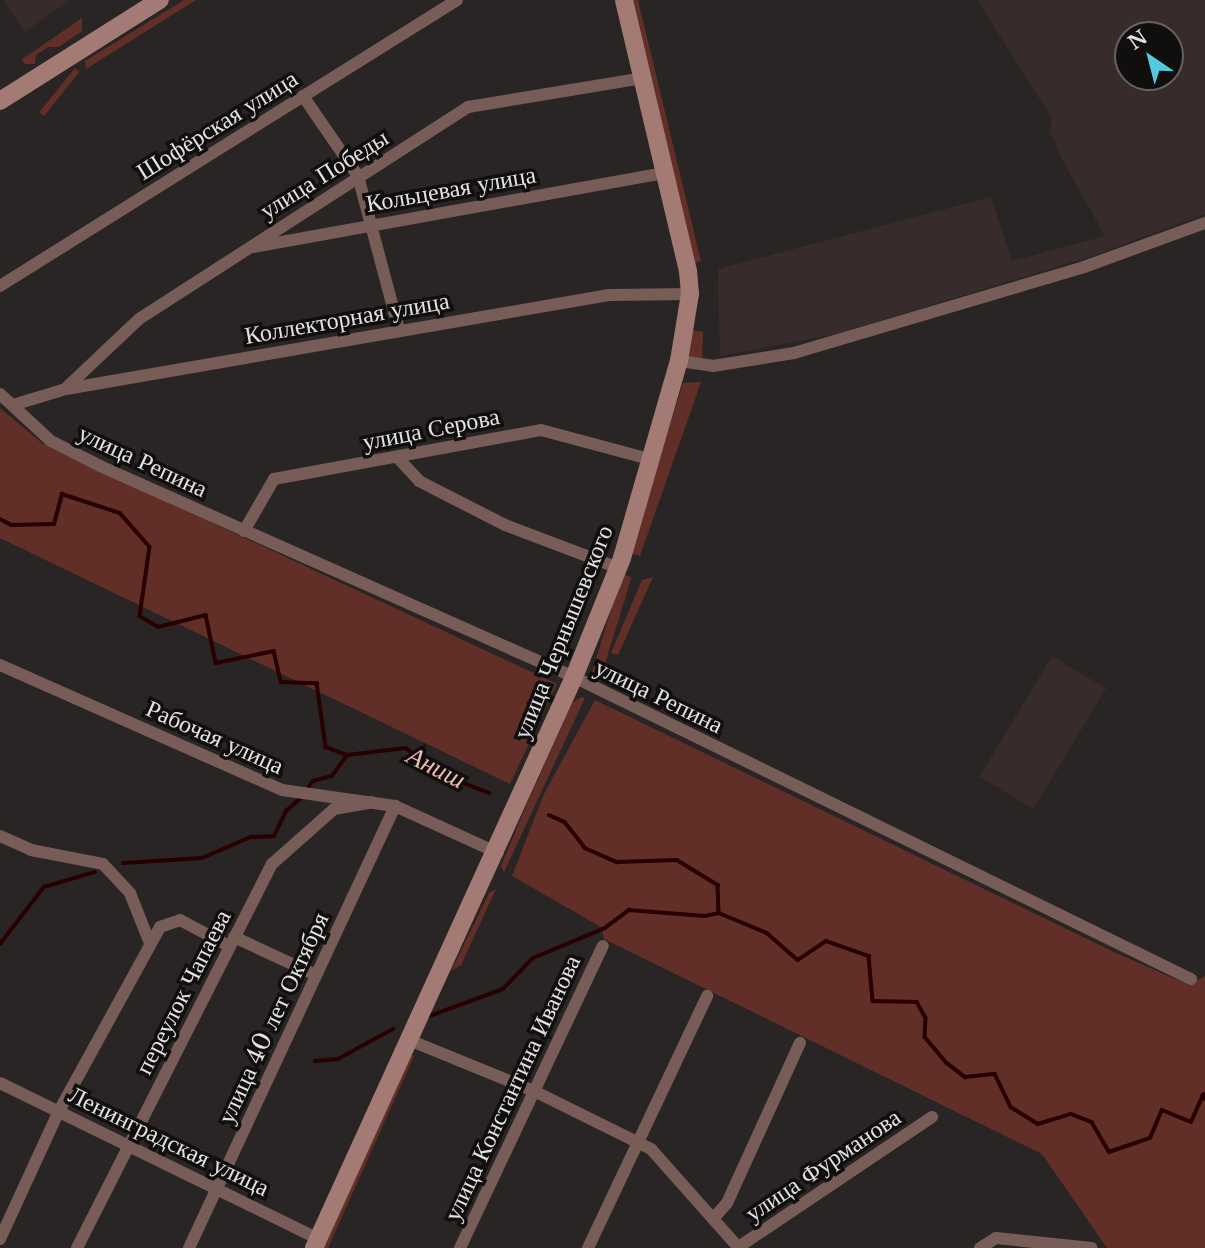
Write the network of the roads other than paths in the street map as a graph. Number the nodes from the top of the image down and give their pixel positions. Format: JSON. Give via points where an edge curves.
{"nodes":[{"id":1,"x":160,"y":0,"type":"edge"},
{"id":2,"x":457,"y":0,"type":"edge"},
{"id":3,"x":624,"y":0,"type":"edge"},
{"id":4,"x":643,"y":78,"type":"junction"},
{"id":5,"x":303,"y":96,"type":"junction"},
{"id":6,"x":0,"y":101,"type":"edge"},
{"id":7,"x":663,"y":173,"type":"junction"},
{"id":8,"x":358,"y":176,"type":"junction"},
{"id":9,"x":1205,"y":223,"type":"edge"},
{"id":10,"x":372,"y":224,"type":"junction"},
{"id":11,"x":246,"y":248,"type":"junction"},
{"id":12,"x":0,"y":286,"type":"edge"},
{"id":13,"x":691,"y":294,"type":"junction"},
{"id":14,"x":399,"y":330,"type":"junction"},
{"id":15,"x":679,"y":361,"type":"junction"},
{"id":16,"x":66,"y":389,"type":"junction"},
{"id":17,"x":0,"y":394,"type":"edge"},
{"id":18,"x":13,"y":405,"type":"junction"},
{"id":19,"x":397,"y":457,"type":"junction"},
{"id":20,"x":653,"y":460,"type":"junction"},
{"id":21,"x":244,"y":531,"type":"junction"},
{"id":22,"x":618,"y":568,"type":"junction"},
{"id":23,"x":0,"y":665,"type":"edge"},
{"id":24,"x":575,"y":677,"type":"junction"},
{"id":25,"x":372,"y":802,"type":"junction"},
{"id":26,"x":395,"y":806,"type":"junction"},
{"id":27,"x":0,"y":836,"type":"edge"},
{"id":28,"x":498,"y":853,"type":"junction"},
{"id":29,"x":149,"y":941,"type":"junction"},
{"id":30,"x":232,"y":942,"type":"junction"},
{"id":31,"x":603,"y":946,"type":"dead end"},
{"id":32,"x":316,"y":975,"type":"junction"},
{"id":33,"x":1191,"y":979,"type":"dead end"},
{"id":34,"x":707,"y":996,"type":"dead end"},
{"id":35,"x":409,"y":1040,"type":"junction"},
{"id":36,"x":800,"y":1043,"type":"dead end"},
{"id":37,"x":0,"y":1083,"type":"edge"},
{"id":38,"x":534,"y":1091,"type":"junction"},
{"id":39,"x":60,"y":1111,"type":"junction"},
{"id":40,"x":932,"y":1117,"type":"dead end"},
{"id":41,"x":638,"y":1143,"type":"junction"},
{"id":42,"x":128,"y":1145,"type":"junction"},
{"id":43,"x":216,"y":1188,"type":"junction"},
{"id":44,"x":713,"y":1219,"type":"junction"},
{"id":45,"x":0,"y":1239,"type":"edge"},
{"id":46,"x":316,"y":1243,"type":"edge"},
{"id":47,"x":76,"y":1248,"type":"edge"},
{"id":48,"x":189,"y":1248,"type":"edge"},
{"id":49,"x":460,"y":1248,"type":"edge"},
{"id":50,"x":588,"y":1248,"type":"edge"},
{"id":51,"x":738,"y":1248,"type":"edge"},
{"id":52,"x":980,"y":1248,"type":"edge"},
{"id":53,"x":1091,"y":1248,"type":"edge"}],
"edges":[{"from":1,"to":6,"type":"street"},
{"from":2,"to":5,"type":"street","name":"Шофёрская улица"},
{"from":3,"to":4,"type":"street","name":"улица Чернышевского"},
{"from":4,"to":7,"type":"street","name":"улица Чернышевского"},
{"from":4,"to":8,"type":"street","name":"улица Победы","via":[[468,107]]},
{"from":5,"to":8,"type":"street"},
{"from":5,"to":12,"type":"street","name":"Шофёрская улица"},
{"from":7,"to":10,"type":"street","name":"Кольцевая улица"},
{"from":7,"to":13,"type":"street","name":"улица Чернышевского"},
{"from":8,"to":10,"type":"street"},
{"from":8,"to":11,"type":"street","name":"улица Победы"},
{"from":9,"to":15,"type":"street","via":[[1084,267],[794,353],[713,366]]},
{"from":10,"to":11,"type":"street","name":"Кольцевая улица"},
{"from":10,"to":14,"type":"street"},
{"from":11,"to":16,"type":"street","name":"улица Победы","via":[[139,319]]},
{"from":13,"to":14,"type":"street","name":"Коллекторная улица","via":[[609,295]]},
{"from":13,"to":15,"type":"street","name":"улица Чернышевского"},
{"from":14,"to":16,"type":"street","name":"Коллекторная улица"},
{"from":15,"to":20,"type":"street","name":"улица Чернышевского"},
{"from":16,"to":18,"type":"street","name":"Коллекторная улица"},
{"from":17,"to":18,"type":"street","name":"улица Репина"},
{"from":18,"to":21,"type":"street","name":"улица Репина","via":[[51,441]]},
{"from":19,"to":20,"type":"street","name":"улица Серова","via":[[541,430]]},
{"from":19,"to":21,"type":"street","name":"улица Серова","via":[[274,479]]},
{"from":19,"to":22,"type":"street","via":[[419,481],[492,519]]},
{"from":20,"to":22,"type":"street","name":"улица Чернышевского"},
{"from":21,"to":24,"type":"street","name":"улица Репина"},
{"from":22,"to":24,"type":"street","name":"улица Чернышевского"},
{"from":23,"to":25,"type":"street","name":"Рабочая улица","via":[[282,790]]},
{"from":24,"to":28,"type":"street","name":"улица Чернышевского"},
{"from":24,"to":33,"type":"street","name":"улица Репина"},
{"from":25,"to":26,"type":"street","name":"Рабочая улица"},
{"from":25,"to":30,"type":"street","name":"переулок Чапаева","via":[[334,809],[279,856]]},
{"from":26,"to":28,"type":"street","name":"Рабочая улица"},
{"from":26,"to":32,"type":"street","name":"улица 40 лет Октября"},
{"from":27,"to":29,"type":"street","via":[[31,850],[103,864],[130,893]]},
{"from":28,"to":35,"type":"street","name":"улица Чернышевского"},
{"from":29,"to":30,"type":"street","via":[[160,927],[180,920]]},
{"from":29,"to":39,"type":"street"},
{"from":30,"to":32,"type":"street"},
{"from":30,"to":42,"type":"street","name":"переулок Чапаева"},
{"from":31,"to":38,"type":"street","name":"улица Константина Иванова"},
{"from":32,"to":43,"type":"street","name":"улица 40 лет Октября"},
{"from":34,"to":41,"type":"street"},
{"from":35,"to":38,"type":"street"},
{"from":35,"to":46,"type":"street","name":"улица Чернышевского"},
{"from":36,"to":44,"type":"street","via":[[727,1203]]},
{"from":37,"to":39,"type":"street","name":"Ленинградская улица"},
{"from":38,"to":41,"type":"street"},
{"from":38,"to":49,"type":"street","name":"улица Константина Иванова"},
{"from":39,"to":42,"type":"street","name":"Ленинградская улица"},
{"from":39,"to":45,"type":"street"},
{"from":40,"to":51,"type":"street","name":"улица Фурманова"},
{"from":41,"to":44,"type":"street","via":[[650,1149]]},
{"from":41,"to":50,"type":"street"},
{"from":42,"to":43,"type":"street","name":"Ленинградская улица"},
{"from":42,"to":47,"type":"street","name":"переулок Чапаева"},
{"from":43,"to":46,"type":"street","name":"Ленинградская улица"},
{"from":43,"to":48,"type":"street","name":"улица 40 лет Октября"},
{"from":44,"to":51,"type":"street"},
{"from":52,"to":53,"type":"street","via":[[996,1238]]}]}
